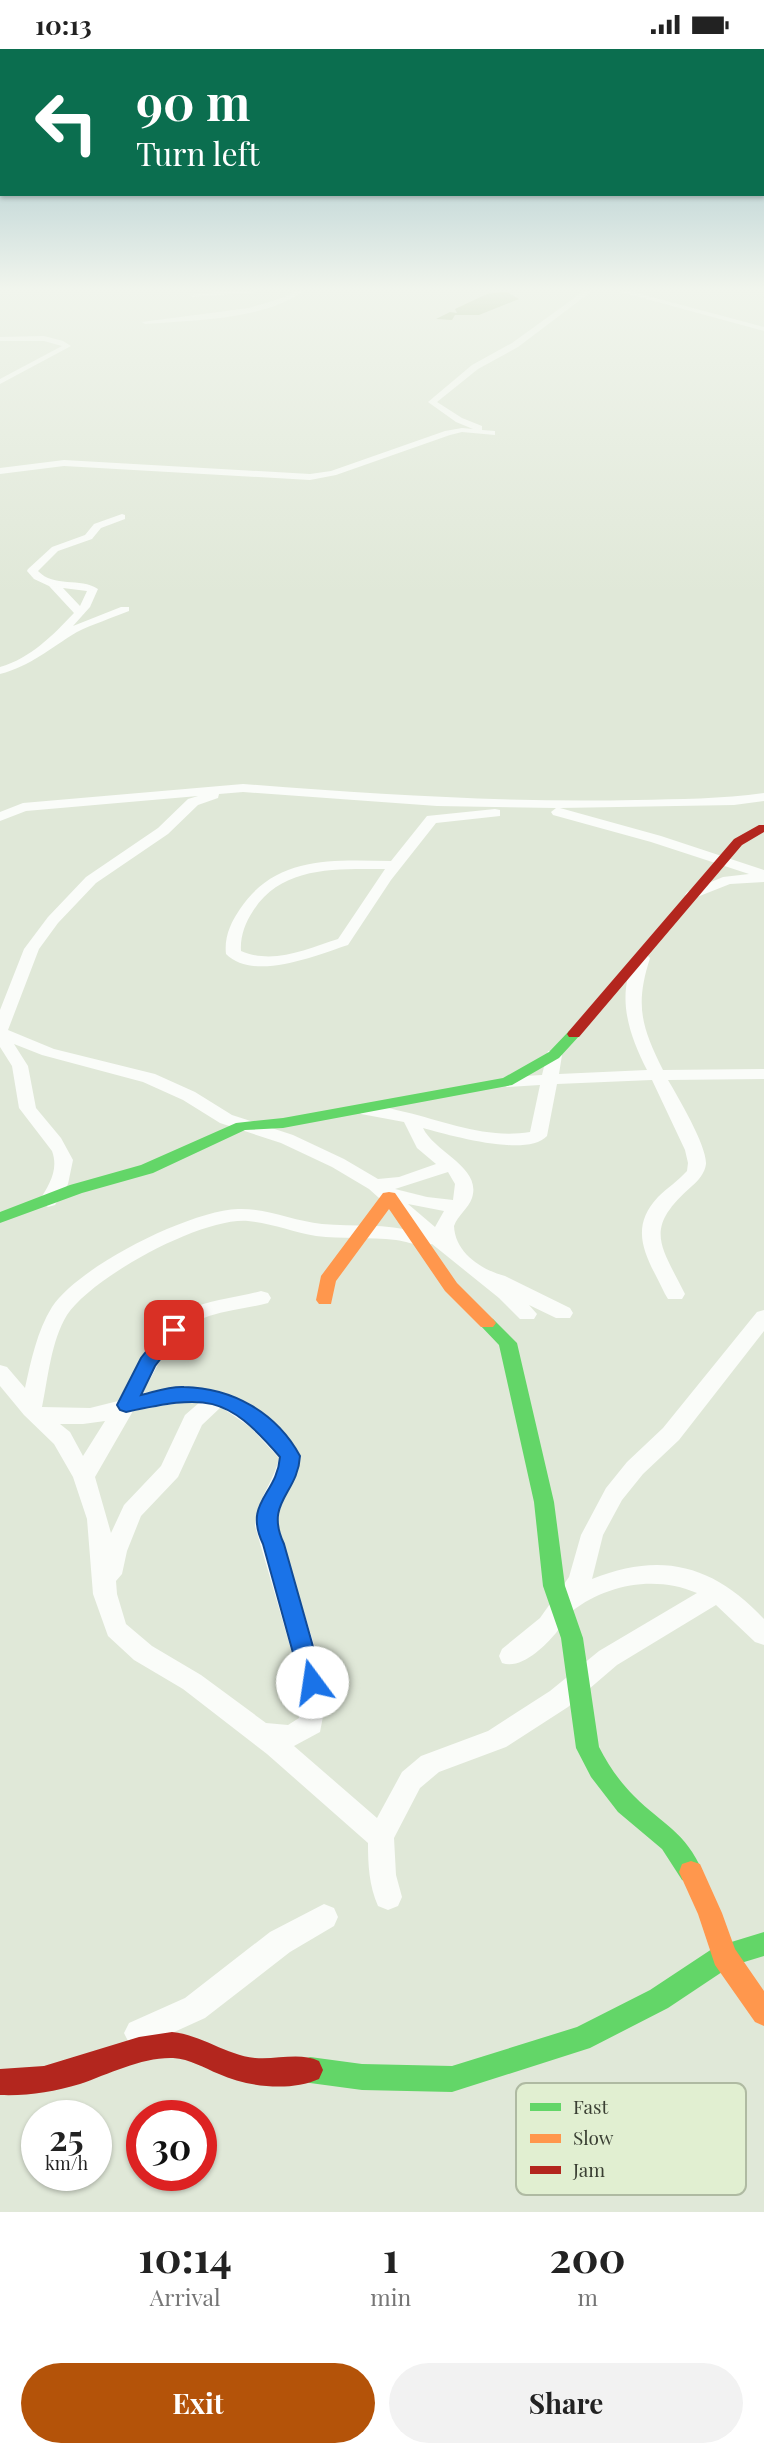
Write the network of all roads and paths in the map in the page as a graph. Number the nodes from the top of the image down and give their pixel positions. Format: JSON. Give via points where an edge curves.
{"nodes":[{"id":1,"x":445,"y":392,"type":"edge"},
{"id":2,"x":0,"y":471,"type":"edge"},
{"id":3,"x":122,"y":517,"type":"dead end"},
{"id":4,"x":53,"y":584,"type":"junction"},
{"id":5,"x":125,"y":609,"type":"dead end"},
{"id":6,"x":80,"y":613,"type":"junction"},
{"id":7,"x":43,"y":652,"type":"junction"},
{"id":8,"x":0,"y":671,"type":"edge"},
{"id":9,"x":243,"y":787,"type":"junction"},
{"id":10,"x":764,"y":797,"type":"edge"},
{"id":11,"x":585,"y":805,"type":"junction"},
{"id":12,"x":544,"y":809,"type":"junction"},
{"id":13,"x":0,"y":817,"type":"edge"},
{"id":14,"x":764,"y":827,"type":"edge"},
{"id":15,"x":723,"y":860,"type":"junction"},
{"id":16,"x":396,"y":865,"type":"junction"},
{"id":17,"x":764,"y":876,"type":"edge"},
{"id":18,"x":692,"y":895,"type":"junction"},
{"id":19,"x":642,"y":958,"type":"junction"},
{"id":20,"x":0,"y":1032,"type":"edge"},
{"id":21,"x":554,"y":1055,"type":"junction"},
{"id":22,"x":656,"y":1074,"type":"junction"},
{"id":23,"x":764,"y":1074,"type":"edge"},
{"id":24,"x":548,"y":1080,"type":"junction"},
{"id":25,"x":507,"y":1082,"type":"junction"},
{"id":26,"x":363,"y":1110,"type":"junction"},
{"id":27,"x":411,"y":1119,"type":"junction"},
{"id":28,"x":242,"y":1126,"type":"junction"},
{"id":29,"x":450,"y":1165,"type":"junction"},
{"id":30,"x":381,"y":1190,"type":"junction"},
{"id":31,"x":48,"y":1201,"type":"junction"},
{"id":32,"x":458,"y":1206,"type":"junction"},
{"id":33,"x":0,"y":1218,"type":"edge"},
{"id":34,"x":365,"y":1230,"type":"junction"},
{"id":35,"x":416,"y":1237,"type":"junction"},
{"id":36,"x":450,"y":1250,"type":"junction"},
{"id":37,"x":485,"y":1277,"type":"junction"},
{"id":38,"x":676,"y":1294,"type":"dead end"},
{"id":39,"x":261,"y":1298,"type":"dead end"},
{"id":40,"x":325,"y":1300,"type":"dead end"},
{"id":41,"x":563,"y":1313,"type":"dead end"},
{"id":42,"x":527,"y":1314,"type":"dead end"},
{"id":43,"x":764,"y":1317,"type":"edge"},
{"id":44,"x":0,"y":1372,"type":"edge"},
{"id":45,"x":218,"y":1397,"type":"junction"},
{"id":46,"x":126,"y":1405,"type":"junction"},
{"id":47,"x":34,"y":1413,"type":"junction"},
{"id":48,"x":84,"y":1477,"type":"junction"},
{"id":49,"x":720,"y":1592,"type":"junction"},
{"id":50,"x":105,"y":1594,"type":"junction"},
{"id":51,"x":561,"y":1606,"type":"junction"},
{"id":52,"x":764,"y":1635,"type":"edge"},
{"id":53,"x":511,"y":1656,"type":"dead end"},
{"id":54,"x":579,"y":1683,"type":"junction"},
{"id":55,"x":261,"y":1734,"type":"junction"},
{"id":56,"x":381,"y":1837,"type":"junction"},
{"id":57,"x":388,"y":1897,"type":"dead end"},
{"id":58,"x":324,"y":1917,"type":"dead end"},
{"id":59,"x":764,"y":1944,"type":"edge"},
{"id":60,"x":724,"y":1956,"type":"junction"},
{"id":61,"x":764,"y":2013,"type":"edge"},
{"id":62,"x":0,"y":2080,"type":"edge"}],
"edges":[{"from":1,"to":2,"type":"street","via":[[432,403],[492,433],[448,433],[310,477],[64,463]]},
{"from":3,"to":4,"type":"street","via":[[98,525],[89,537],[55,549],[32,571]]},
{"from":4,"to":6,"type":"street"},
{"from":4,"to":6,"type":"street","via":[[93,589]]},
{"from":5,"to":7,"type":"street","via":[[75,629]]},
{"from":6,"to":7,"type":"street"},
{"from":7,"to":8,"type":"street"},
{"from":9,"to":11,"type":"street","via":[[437,802]]},
{"from":9,"to":13,"type":"street","via":[[23,807]]},
{"from":9,"to":20,"type":"street","via":[[193,802],[163,831],[91,880],[53,919],[32,949]]},
{"from":10,"to":11,"type":"street"},
{"from":11,"to":12,"type":"street"},
{"from":12,"to":15,"type":"street"},
{"from":12,"to":16,"type":"street","via":[[432,818]]},
{"from":14,"to":15,"type":"street","via":[[738,842]]},
{"from":15,"to":17,"type":"street"},
{"from":15,"to":18,"type":"street"},
{"from":16,"to":16,"type":"street","via":[[343,942],[268,964],[234,954],[232,945],[242,918],[263,888],[283,876],[314,868]]},
{"from":17,"to":18,"type":"street","via":[[728,880]]},
{"from":18,"to":19,"type":"street"},
{"from":19,"to":21,"type":"street"},
{"from":19,"to":22,"type":"street","via":[[632,1000]]},
{"from":20,"to":28,"type":"street","via":[[33,1047],[149,1078]]},
{"from":20,"to":31,"type":"street","via":[[20,1066],[28,1108],[57,1144],[66,1165],[64,1178]]},
{"from":21,"to":24,"type":"street"},
{"from":21,"to":25,"type":"street"},
{"from":22,"to":23,"type":"street"},
{"from":22,"to":24,"type":"street"},
{"from":22,"to":38,"type":"street","via":[[697,1163],[692,1178],[663,1200],[652,1225],[653,1253]]},
{"from":24,"to":25,"type":"street"},
{"from":24,"to":27,"type":"street","via":[[538,1136],[487,1138]]},
{"from":25,"to":26,"type":"street"},
{"from":26,"to":27,"type":"street"},
{"from":26,"to":28,"type":"street"},
{"from":27,"to":29,"type":"street","via":[[425,1146]]},
{"from":28,"to":30,"type":"street","via":[[286,1139]]},
{"from":28,"to":31,"type":"street","via":[[159,1164]]},
{"from":29,"to":30,"type":"street"},
{"from":29,"to":32,"type":"street","via":[[464,1186]]},
{"from":30,"to":32,"type":"street","via":[[415,1201]]},
{"from":30,"to":34,"type":"street"},
{"from":30,"to":35,"type":"street"},
{"from":30,"to":36,"type":"street"},
{"from":31,"to":33,"type":"street"},
{"from":32,"to":36,"type":"street","via":[[442,1226]]},
{"from":34,"to":35,"type":"street"},
{"from":34,"to":40,"type":"street","via":[[327,1280]]},
{"from":34,"to":47,"type":"street","via":[[323,1231],[233,1215],[212,1218],[166,1237],[112,1266],[75,1292],[59,1311],[42,1361]]},
{"from":35,"to":36,"type":"street"},
{"from":35,"to":51,"type":"street","via":[[451,1287],[508,1343],[544,1502],[554,1586]]},
{"from":36,"to":37,"type":"street"},
{"from":37,"to":41,"type":"street"},
{"from":37,"to":42,"type":"street"},
{"from":39,"to":46,"type":"street","via":[[184,1320],[148,1363]]},
{"from":43,"to":51,"type":"street","via":[[671,1434],[614,1494],[592,1535],[580,1580]]},
{"from":44,"to":47,"type":"street"},
{"from":45,"to":46,"type":"street","via":[[181,1393]]},
{"from":45,"to":50,"type":"street","via":[[193,1420],[170,1471],[132,1511],[115,1551]]},
{"from":45,"to":55,"type":"street","via":[[247,1410],[290,1456],[289,1469],[266,1512],[266,1529],[316,1700],[311,1724],[299,1734],[288,1739]]},
{"from":46,"to":47,"type":"street","via":[[92,1416]]},
{"from":46,"to":48,"type":"street"},
{"from":47,"to":48,"type":"street","via":[[62,1438]]},
{"from":48,"to":50,"type":"street","via":[[98,1519]]},
{"from":49,"to":51,"type":"street","via":[[669,1573],[641,1573],[615,1578]]},
{"from":49,"to":52,"type":"street"},
{"from":49,"to":54,"type":"street","via":[[608,1658]]},
{"from":50,"to":55,"type":"street","via":[[116,1629],[143,1653],[192,1682]]},
{"from":51,"to":53,"type":"street","via":[[548,1624]]},
{"from":51,"to":54,"type":"street"},
{"from":54,"to":56,"type":"street","via":[[497,1739],[430,1764],[411,1780]]},
{"from":54,"to":60,"type":"street","via":[[588,1748],[599,1770],[625,1804],[671,1841],[692,1873]]},
{"from":55,"to":56,"type":"street"},
{"from":56,"to":57,"type":"street"},
{"from":58,"to":62,"type":"street","via":[[280,1942],[195,2008],[52,2073]]},
{"from":59,"to":60,"type":"street"},
{"from":60,"to":61,"type":"street"},
{"from":60,"to":62,"type":"street","via":[[608,2027],[452,2079],[251,2071],[195,2048],[162,2045],[28,2084]]}]}
